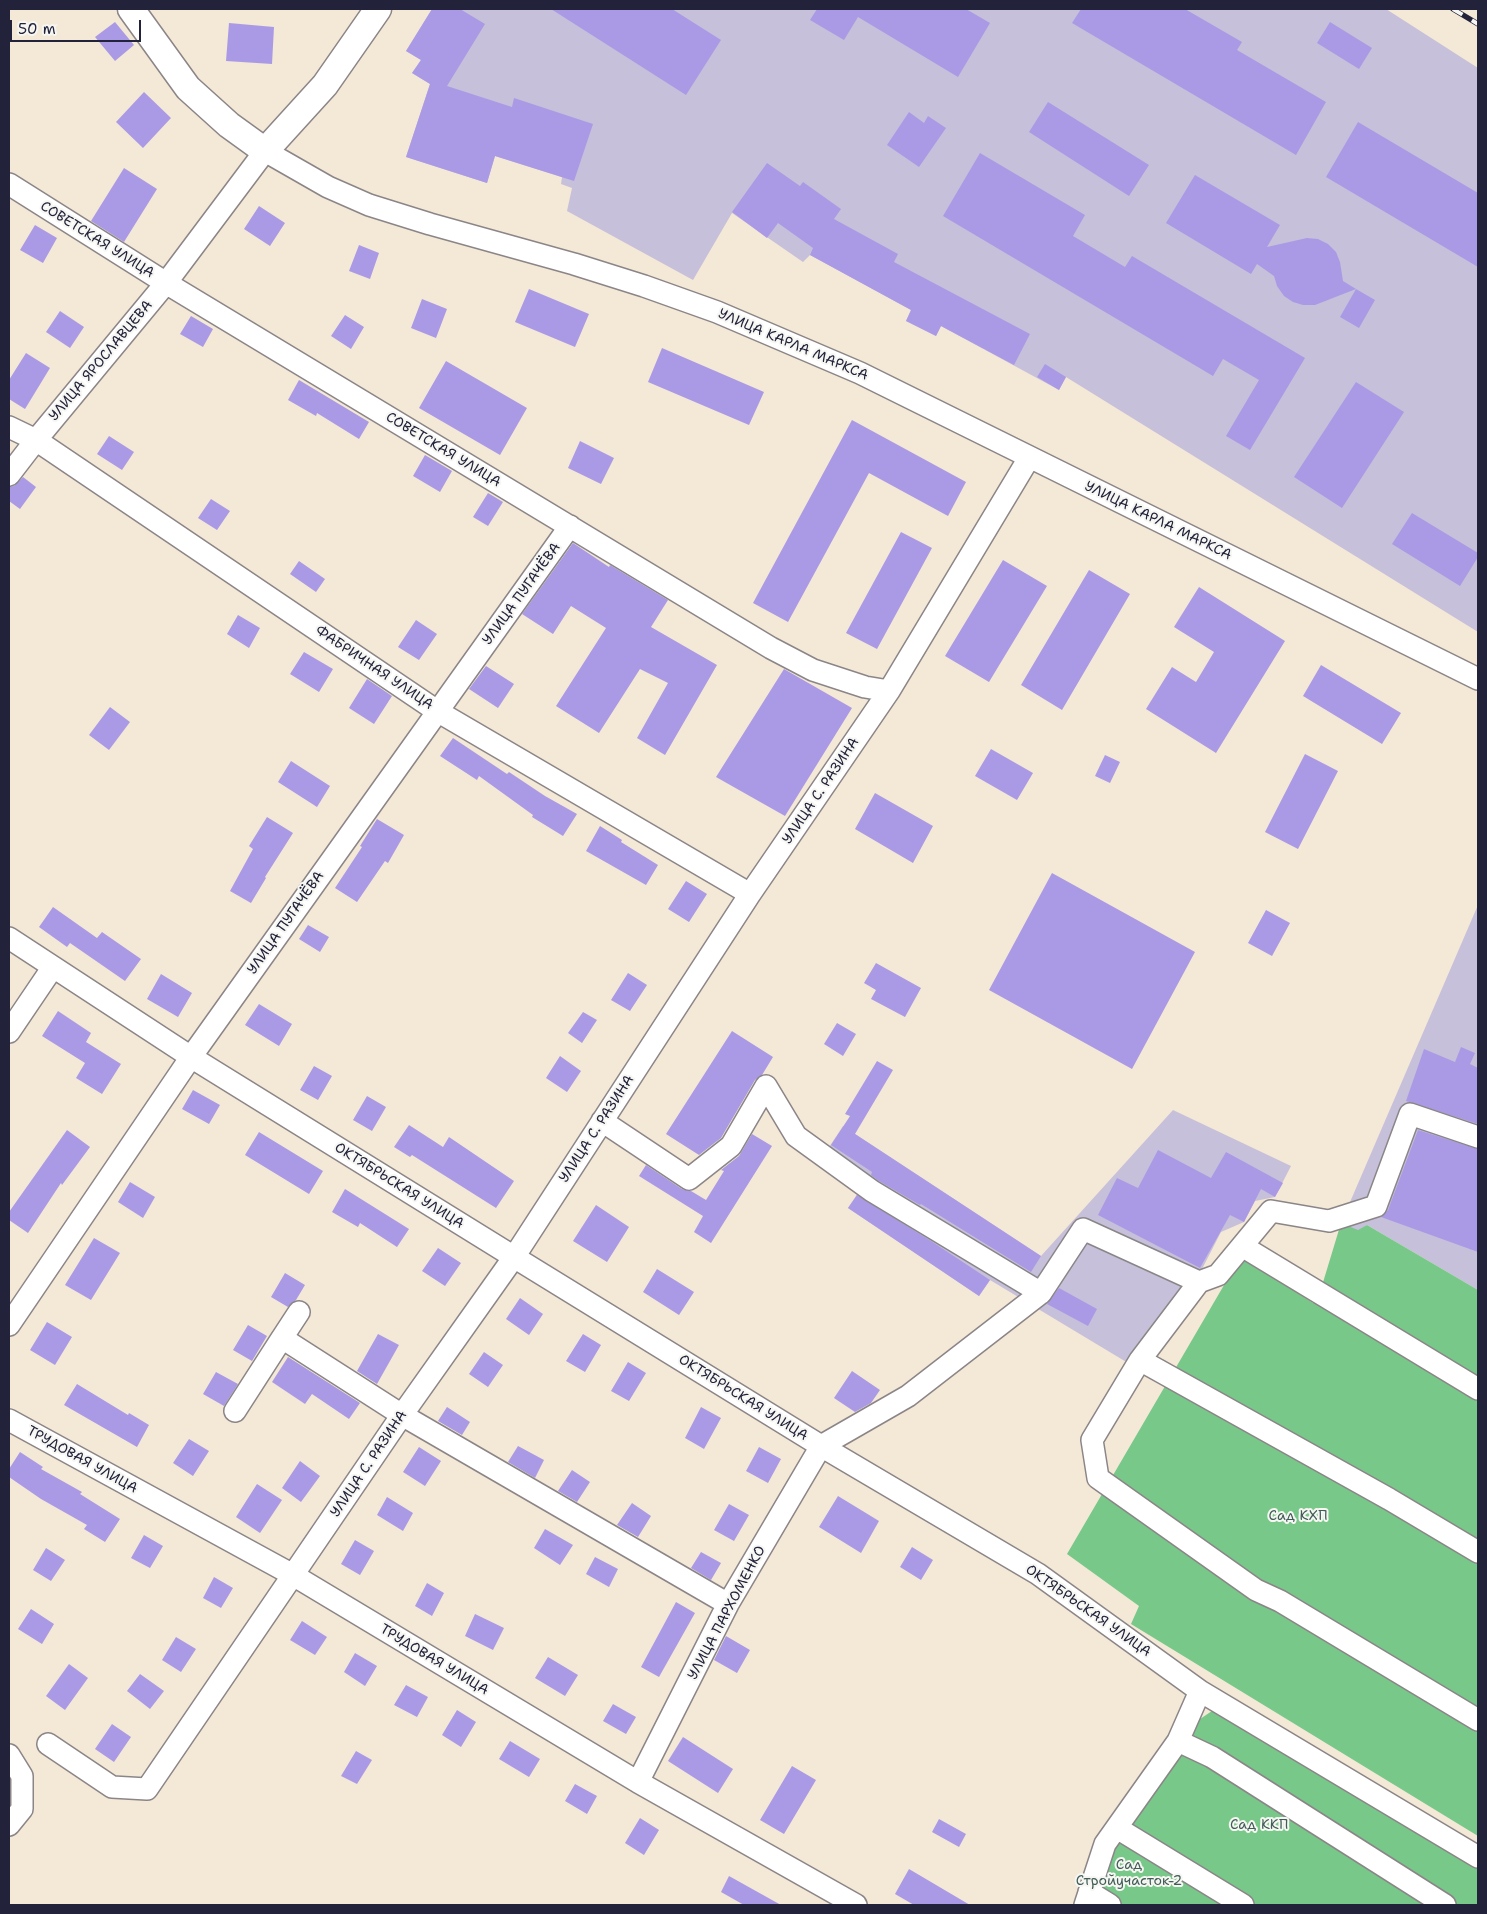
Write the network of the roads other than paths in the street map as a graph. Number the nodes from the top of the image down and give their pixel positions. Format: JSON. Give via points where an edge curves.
{"nodes":[{"id":1,"x":131,"y":9,"type":"edge"},
{"id":2,"x":378,"y":9,"type":"edge"},
{"id":3,"x":265,"y":151,"type":"junction"},
{"id":4,"x":9,"y":184,"type":"edge"},
{"id":5,"x":166,"y":283,"type":"junction"},
{"id":6,"x":9,"y":427,"type":"edge"},
{"id":7,"x":36,"y":440,"type":"junction"},
{"id":8,"x":1029,"y":458,"type":"junction"},
{"id":9,"x":9,"y":476,"type":"edge"},
{"id":10,"x":570,"y":526,"type":"junction"},
{"id":11,"x":1478,"y":679,"type":"edge"},
{"id":12,"x":889,"y":691,"type":"junction"},
{"id":13,"x":438,"y":711,"type":"junction"},
{"id":14,"x":750,"y":894,"type":"junction"},
{"id":15,"x":9,"y":938,"type":"edge"},
{"id":16,"x":53,"y":967,"type":"junction"},
{"id":17,"x":9,"y":1032,"type":"edge"},
{"id":18,"x":191,"y":1057,"type":"junction"},
{"id":19,"x":602,"y":1121,"type":"junction"},
{"id":20,"x":1478,"y":1137,"type":"edge"},
{"id":21,"x":1242,"y":1246,"type":"junction"},
{"id":22,"x":514,"y":1257,"type":"junction"},
{"id":23,"x":1199,"y":1282,"type":"junction"},
{"id":24,"x":1041,"y":1293,"type":"junction"},
{"id":25,"x":299,"y":1312,"type":"dead end"},
{"id":26,"x":9,"y":1325,"type":"edge"},
{"id":27,"x":282,"y":1338,"type":"junction"},
{"id":28,"x":1140,"y":1360,"type":"junction"},
{"id":29,"x":1478,"y":1389,"type":"edge"},
{"id":30,"x":235,"y":1411,"type":"dead end"},
{"id":31,"x":402,"y":1415,"type":"junction"},
{"id":32,"x":9,"y":1420,"type":"edge"},
{"id":33,"x":821,"y":1446,"type":"junction"},
{"id":34,"x":1478,"y":1552,"type":"edge"},
{"id":35,"x":293,"y":1575,"type":"junction"},
{"id":36,"x":728,"y":1604,"type":"junction"},
{"id":37,"x":1200,"y":1691,"type":"junction"},
{"id":38,"x":1478,"y":1720,"type":"edge"},
{"id":39,"x":1178,"y":1741,"type":"junction"},
{"id":40,"x":48,"y":1744,"type":"dead end"},
{"id":41,"x":9,"y":1755,"type":"edge"},
{"id":42,"x":638,"y":1782,"type":"junction"},
{"id":43,"x":9,"y":1826,"type":"edge"},
{"id":44,"x":1117,"y":1828,"type":"junction"},
{"id":45,"x":1478,"y":1857,"type":"edge"},
{"id":46,"x":1087,"y":1899,"type":"edge"},
{"id":47,"x":856,"y":1905,"type":"edge"},
{"id":48,"x":1110,"y":1905,"type":"edge"},
{"id":49,"x":1243,"y":1905,"type":"edge"},
{"id":50,"x":1445,"y":1905,"type":"edge"}],
"edges":[{"from":1,"to":3,"type":"main road","name":"УЛИЦА КАРЛА МАРКСА","via":[[188,88],[229,125]]},
{"from":2,"to":3,"type":"main road","via":[[325,85]]},
{"from":3,"to":5,"type":"street","name":"УЛИЦА ЯРОСЛАВЦЕВА"},
{"from":3,"to":8,"type":"street","name":"УЛИЦА КАРЛА МАРКСА","via":[[328,188],[370,205],[574,264],[718,312],[860,373]]},
{"from":4,"to":5,"type":"street","name":"СОВЕТСКАЯ УЛИЦА"},
{"from":5,"to":7,"type":"street","name":"УЛИЦА ЯРОСЛАВЦЕВА"},
{"from":5,"to":10,"type":"street","name":"СОВЕТСКАЯ УЛИЦА"},
{"from":6,"to":7,"type":"street","name":"ФАБРИЧНАЯ УЛИЦА"},
{"from":7,"to":9,"type":"street","name":"УЛИЦА ЯРОСЛАВЦЕВА"},
{"from":7,"to":13,"type":"street","name":"ФАБРИЧНАЯ УЛИЦА"},
{"from":8,"to":11,"type":"street","name":"УЛИЦА КАРЛА МАРКСА"},
{"from":8,"to":12,"type":"street","name":"УЛИЦА С. РАЗИНА"},
{"from":10,"to":12,"type":"street","name":"СОВЕТСКАЯ УЛИЦА","via":[[813,670]]},
{"from":10,"to":13,"type":"street","name":"УЛИЦА ПУГАЧЁВА"},
{"from":12,"to":14,"type":"street","name":"УЛИЦА С. РАЗИНА"},
{"from":13,"to":14,"type":"street","name":"ФАБРИЧНАЯ УЛИЦА"},
{"from":13,"to":18,"type":"street","name":"УЛИЦА ПУГАЧЁВА"},
{"from":14,"to":19,"type":"street","name":"УЛИЦА С. РАЗИНА"},
{"from":15,"to":16,"type":"street","name":"ОКТЯБРЬСКАЯ УЛИЦА"},
{"from":16,"to":17,"type":"street"},
{"from":16,"to":18,"type":"street","name":"ОКТЯБРЬСКАЯ УЛИЦА"},
{"from":18,"to":22,"type":"street","name":"ОКТЯБРЬСКАЯ УЛИЦА"},
{"from":18,"to":26,"type":"street","name":"УЛИЦА ПУГАЧЁВА"},
{"from":19,"to":22,"type":"street","name":"УЛИЦА С. РАЗИНА"},
{"from":19,"to":24,"type":"street","via":[[689,1179],[731,1146],[766,1086],[796,1136],[872,1191]]},
{"from":20,"to":21,"type":"street","via":[[1410,1114],[1376,1206],[1329,1221],[1271,1211]]},
{"from":21,"to":23,"type":"street","via":[[1218,1275]]},
{"from":21,"to":29,"type":"street"},
{"from":22,"to":31,"type":"street","name":"УЛИЦА С. РАЗИНА"},
{"from":22,"to":33,"type":"street","name":"ОКТЯБРЬСКАЯ УЛИЦА"},
{"from":23,"to":24,"type":"street","via":[[1083,1229]]},
{"from":23,"to":28,"type":"street"},
{"from":24,"to":33,"type":"street","via":[[908,1396]]},
{"from":25,"to":27,"type":"street"},
{"from":27,"to":30,"type":"street"},
{"from":27,"to":31,"type":"street"},
{"from":28,"to":34,"type":"street"},
{"from":28,"to":38,"type":"street","via":[[1092,1440],[1098,1478],[1256,1590],[1280,1601]]},
{"from":31,"to":35,"type":"street","name":"УЛИЦА С. РАЗИНА"},
{"from":31,"to":36,"type":"street"},
{"from":32,"to":35,"type":"street","name":"ТРУДОВАЯ УЛИЦА"},
{"from":33,"to":36,"type":"street","name":"УЛИЦА ПАРХОМЕНКО"},
{"from":33,"to":37,"type":"street","name":"ОКТЯБРЬСКАЯ УЛИЦА","via":[[1038,1574]]},
{"from":35,"to":40,"type":"street","name":"УЛИЦА С. РАЗИНА","via":[[147,1789],[112,1787]]},
{"from":35,"to":42,"type":"street","name":"ТРУДОВАЯ УЛИЦА"},
{"from":36,"to":42,"type":"street","name":"УЛИЦА ПАРХОМЕНКО"},
{"from":37,"to":39,"type":"street"},
{"from":37,"to":45,"type":"street","name":"ОКТЯБРЬСКАЯ УЛИЦА"},
{"from":39,"to":44,"type":"street"},
{"from":39,"to":50,"type":"street","via":[[1212,1758]]},
{"from":41,"to":43,"type":"street","via":[[22,1776],[22,1809]]},
{"from":42,"to":47,"type":"street","name":"ТРУДОВАЯ УЛИЦА"},
{"from":44,"to":46,"type":"street","via":[[1105,1844]]},
{"from":44,"to":49,"type":"street"},
{"from":46,"to":48,"type":"street"}]}
